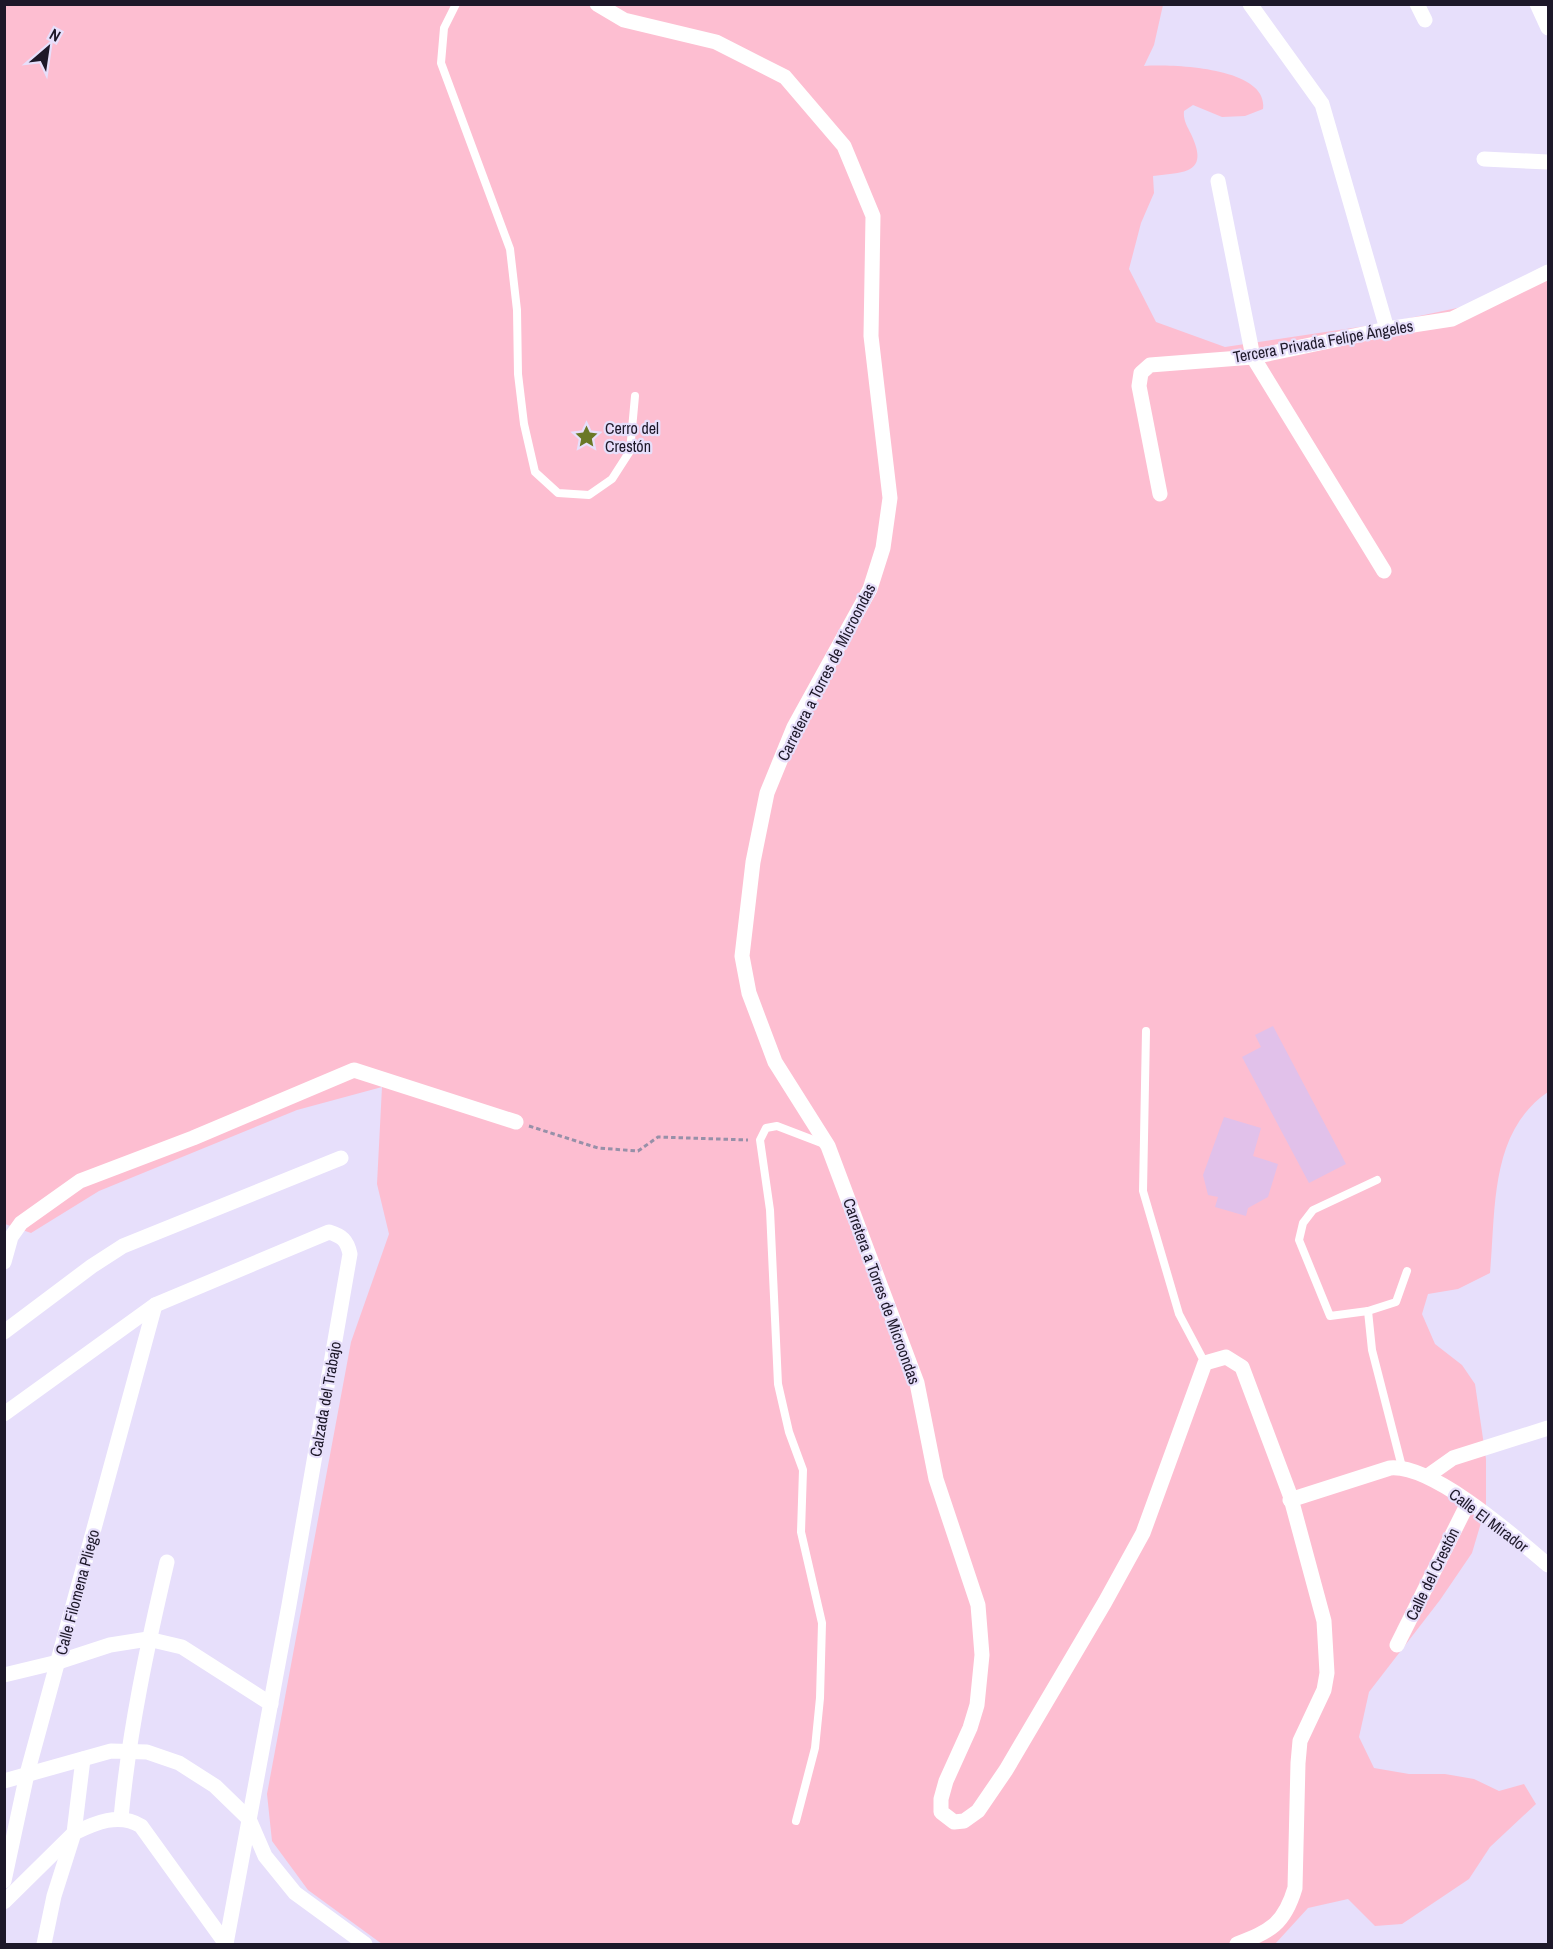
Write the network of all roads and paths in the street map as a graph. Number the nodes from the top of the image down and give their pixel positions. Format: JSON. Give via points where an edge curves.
{"nodes":[{"id":1,"x":456,"y":4,"type":"edge"},
{"id":2,"x":597,"y":4,"type":"edge"},
{"id":3,"x":1250,"y":4,"type":"edge"},
{"id":4,"x":1417,"y":4,"type":"edge"},
{"id":5,"x":1537,"y":4,"type":"edge"},
{"id":6,"x":1425,"y":20,"type":"dead end"},
{"id":7,"x":1548,"y":28,"type":"edge"},
{"id":8,"x":1484,"y":159,"type":"dead end"},
{"id":9,"x":1548,"y":162,"type":"edge"},
{"id":10,"x":1218,"y":181,"type":"dead end"},
{"id":11,"x":1548,"y":272,"type":"edge"},
{"id":12,"x":1387,"y":329,"type":"junction"},
{"id":13,"x":1253,"y":357,"type":"junction"},
{"id":14,"x":635,"y":396,"type":"dead end"},
{"id":15,"x":1160,"y":494,"type":"dead end"},
{"id":16,"x":1384,"y":571,"type":"dead end"},
{"id":17,"x":1146,"y":1031,"type":"dead end"},
{"id":18,"x":516,"y":1122,"type":"joint"},
{"id":19,"x":760,"y":1140,"type":"junction"},
{"id":20,"x":828,"y":1146,"type":"junction"},
{"id":21,"x":341,"y":1158,"type":"dead end"},
{"id":22,"x":1377,"y":1180,"type":"dead end"},
{"id":23,"x":8,"y":1236,"type":"edge"},
{"id":24,"x":4,"y":1262,"type":"edge"},
{"id":25,"x":1407,"y":1271,"type":"dead end"},
{"id":26,"x":155,"y":1305,"type":"junction"},
{"id":27,"x":1368,"y":1311,"type":"junction"},
{"id":28,"x":4,"y":1332,"type":"edge"},
{"id":29,"x":1205,"y":1363,"type":"junction"},
{"id":30,"x":4,"y":1414,"type":"edge"},
{"id":31,"x":1548,"y":1428,"type":"edge"},
{"id":32,"x":1402,"y":1467,"type":"junction"},
{"id":33,"x":1429,"y":1475,"type":"junction"},
{"id":34,"x":1290,"y":1500,"type":"junction"},
{"id":35,"x":1468,"y":1503,"type":"junction"},
{"id":36,"x":167,"y":1562,"type":"dead end"},
{"id":37,"x":1548,"y":1565,"type":"edge"},
{"id":38,"x":148,"y":1639,"type":"junction"},
{"id":39,"x":1397,"y":1645,"type":"dead end"},
{"id":40,"x":58,"y":1662,"type":"junction"},
{"id":41,"x":4,"y":1675,"type":"edge"},
{"id":42,"x":271,"y":1704,"type":"junction"},
{"id":43,"x":128,"y":1751,"type":"junction"},
{"id":44,"x":83,"y":1759,"type":"junction"},
{"id":45,"x":27,"y":1774,"type":"junction"},
{"id":46,"x":4,"y":1781,"type":"edge"},
{"id":47,"x":121,"y":1818,"type":"junction"},
{"id":48,"x":249,"y":1819,"type":"junction"},
{"id":49,"x":796,"y":1821,"type":"dead end"},
{"id":50,"x":74,"y":1833,"type":"junction"},
{"id":51,"x":4,"y":1881,"type":"edge"},
{"id":52,"x":4,"y":1902,"type":"edge"},
{"id":53,"x":44,"y":1944,"type":"edge"},
{"id":54,"x":226,"y":1944,"type":"edge"},
{"id":55,"x":365,"y":1944,"type":"edge"},
{"id":56,"x":1237,"y":1944,"type":"edge"}],
"edges":[{"from":1,"to":14,"type":"lane","via":[[444,28],[441,63],[510,249],[519,384],[534,472],[558,494],[589,495],[612,479],[630,451]]},
{"from":2,"to":20,"type":"street","name":"Carretera a Torres de Microondas","via":[[624,20],[716,42],[785,77],[844,146],[873,216],[871,336],[890,498],[883,549],[870,589],[794,727],[767,793],[753,862],[742,956],[749,993],[775,1062]]},
{"from":3,"to":12,"type":"street","via":[[1322,104]]},
{"from":4,"to":6,"type":"street"},
{"from":5,"to":7,"type":"street"},
{"from":8,"to":9,"type":"street"},
{"from":10,"to":13,"type":"street"},
{"from":11,"to":12,"type":"street","name":"Tercera Privada Felipe Ángeles","via":[[1452,318]]},
{"from":12,"to":13,"type":"street","name":"Tercera Privada Felipe Ángeles"},
{"from":13,"to":15,"type":"street","name":"Tercera Privada Felipe Ángeles","via":[[1150,365],[1141,373],[1139,386]]},
{"from":13,"to":16,"type":"street"},
{"from":17,"to":29,"type":"lane","via":[[1143,1191],[1179,1314]]},
{"from":18,"to":19,"type":"path","via":[[598,1148],[638,1151],[658,1137]]},
{"from":18,"to":23,"type":"street","via":[[354,1070],[80,1181]]},
{"from":19,"to":20,"type":"lane","via":[[766,1128],[777,1126]]},
{"from":19,"to":49,"type":"lane","via":[[770,1210],[778,1384],[803,1470],[801,1532],[822,1623],[815,1748]]},
{"from":20,"to":29,"type":"street","name":"Carretera a Torres de Microondas","via":[[917,1383],[936,1479],[978,1605],[982,1655],[977,1705],[941,1798],[941,1812],[954,1822],[964,1821],[978,1811],[1006,1770],[1143,1533]]},
{"from":21,"to":28,"type":"street","via":[[123,1246]]},
{"from":22,"to":27,"type":"lane","via":[[1313,1210],[1303,1223],[1299,1240],[1330,1316]]},
{"from":23,"to":24,"type":"street"},
{"from":25,"to":27,"type":"lane","via":[[1396,1302]]},
{"from":26,"to":30,"type":"street","name":"Calzada del Trabajo"},
{"from":26,"to":40,"type":"street","name":"Calle Filomena Pliego"},
{"from":26,"to":42,"type":"street","name":"Calzada del Trabajo","via":[[329,1232],[348,1243],[350,1254]]},
{"from":27,"to":32,"type":"lane","via":[[1372,1350]]},
{"from":29,"to":34,"type":"street","via":[[1226,1358],[1242,1368]]},
{"from":31,"to":33,"type":"street","via":[[1453,1458]]},
{"from":32,"to":33,"type":"street","name":"Calle El Mirador"},
{"from":32,"to":34,"type":"street"},
{"from":33,"to":35,"type":"street","name":"Calle El Mirador"},
{"from":34,"to":56,"type":"street","via":[[1324,1621],[1327,1673],[1324,1690],[1300,1741],[1295,1888],[1288,1911],[1270,1931]]},
{"from":35,"to":37,"type":"street","name":"Calle El Mirador"},
{"from":35,"to":39,"type":"street","name":"Calle del Crestón"},
{"from":36,"to":38,"type":"street"},
{"from":38,"to":40,"type":"street","via":[[110,1645]]},
{"from":38,"to":42,"type":"street","via":[[182,1647]]},
{"from":38,"to":43,"type":"street"},
{"from":40,"to":41,"type":"street"},
{"from":40,"to":45,"type":"street","name":"Calle Filomena Pliego"},
{"from":42,"to":48,"type":"street","name":"Calzada del Trabajo"},
{"from":43,"to":44,"type":"street"},
{"from":43,"to":47,"type":"street"},
{"from":43,"to":48,"type":"street","via":[[147,1752],[178,1763],[215,1786]]},
{"from":44,"to":45,"type":"street"},
{"from":44,"to":50,"type":"street"},
{"from":45,"to":46,"type":"street"},
{"from":45,"to":51,"type":"street","name":"Calle Filomena Pliego"},
{"from":47,"to":50,"type":"street"},
{"from":47,"to":54,"type":"street","via":[[141,1826]]},
{"from":48,"to":54,"type":"street","name":"Calzada del Trabajo"},
{"from":48,"to":55,"type":"street","via":[[265,1856],[295,1893]]},
{"from":50,"to":52,"type":"street"},
{"from":50,"to":53,"type":"street"}]}
